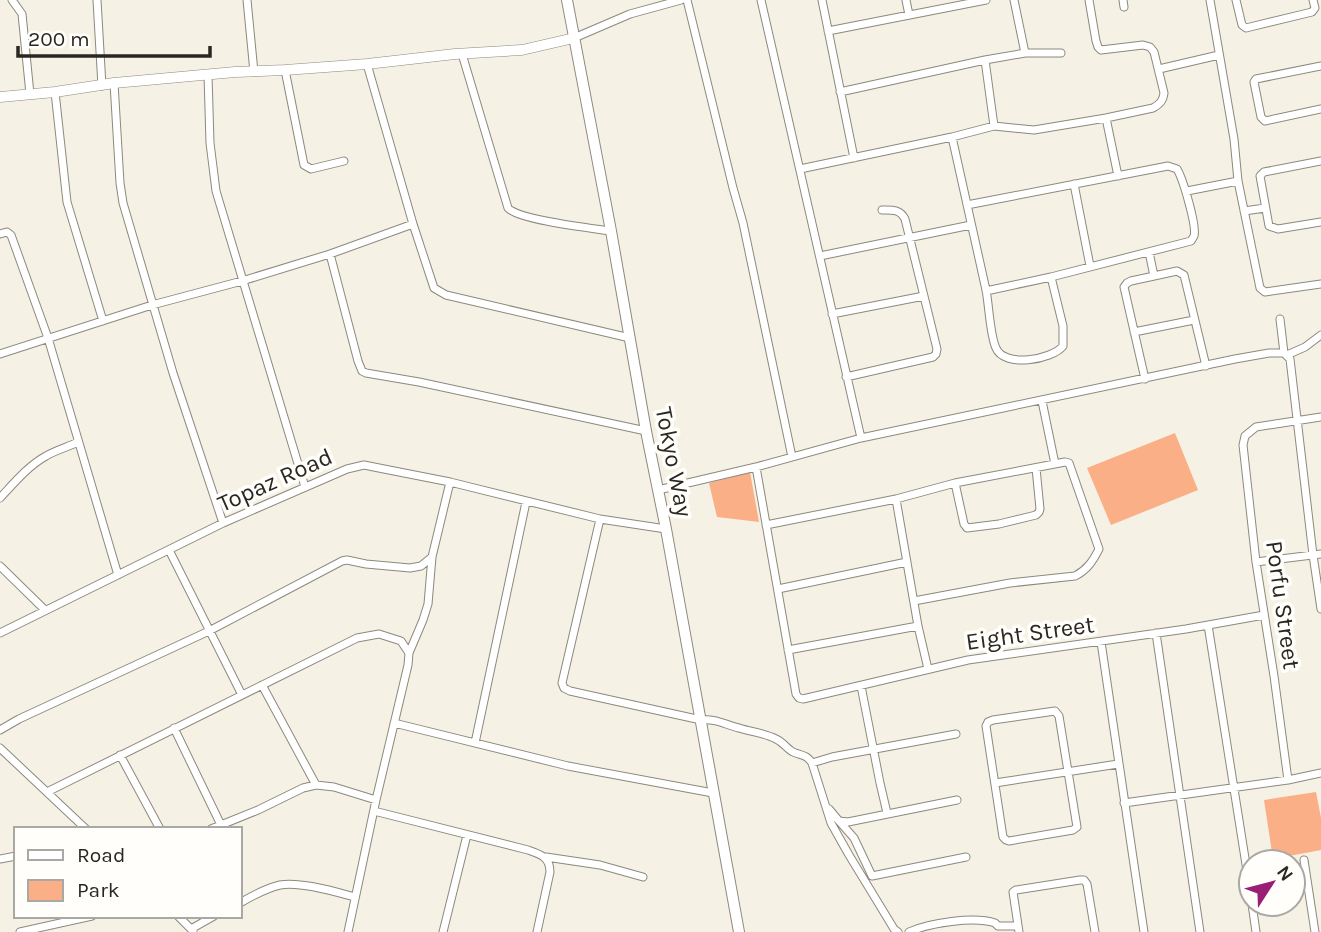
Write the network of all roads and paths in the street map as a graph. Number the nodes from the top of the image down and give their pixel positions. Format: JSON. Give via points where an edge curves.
{"nodes":[{"id":1,"x":12,"y":0,"type":"edge"},
{"id":2,"x":97,"y":0,"type":"edge"},
{"id":3,"x":247,"y":0,"type":"edge"},
{"id":4,"x":567,"y":0,"type":"edge"},
{"id":5,"x":687,"y":0,"type":"edge"},
{"id":6,"x":761,"y":0,"type":"edge"},
{"id":7,"x":822,"y":0,"type":"edge"},
{"id":8,"x":906,"y":0,"type":"edge"},
{"id":9,"x":986,"y":0,"type":"edge"},
{"id":10,"x":1014,"y":0,"type":"edge"},
{"id":11,"x":1089,"y":0,"type":"edge"},
{"id":12,"x":1220,"y":0,"type":"edge"},
{"id":13,"x":1236,"y":0,"type":"edge"},
{"id":14,"x":1313,"y":0,"type":"edge"},
{"id":15,"x":677,"y":1,"type":"edge"},
{"id":16,"x":1210,"y":1,"type":"edge"},
{"id":17,"x":909,"y":15,"type":"junction"},
{"id":18,"x":828,"y":31,"type":"junction"},
{"id":19,"x":574,"y":38,"type":"junction"},
{"id":20,"x":1025,"y":53,"type":"junction"},
{"id":21,"x":1061,"y":53,"type":"dead end"},
{"id":22,"x":462,"y":54,"type":"junction"},
{"id":23,"x":1219,"y":55,"type":"junction"},
{"id":24,"x":985,"y":60,"type":"junction"},
{"id":25,"x":367,"y":64,"type":"junction"},
{"id":26,"x":1321,"y":66,"type":"edge"},
{"id":27,"x":1159,"y":69,"type":"junction"},
{"id":28,"x":285,"y":70,"type":"junction"},
{"id":29,"x":254,"y":72,"type":"junction"},
{"id":30,"x":208,"y":75,"type":"junction"},
{"id":31,"x":114,"y":83,"type":"junction"},
{"id":32,"x":102,"y":86,"type":"junction"},
{"id":33,"x":55,"y":92,"type":"junction"},
{"id":34,"x":840,"y":92,"type":"junction"},
{"id":35,"x":30,"y":94,"type":"junction"},
{"id":36,"x":0,"y":97,"type":"edge"},
{"id":37,"x":1321,"y":109,"type":"edge"},
{"id":38,"x":1107,"y":118,"type":"junction"},
{"id":39,"x":994,"y":126,"type":"junction"},
{"id":40,"x":951,"y":137,"type":"junction"},
{"id":41,"x":854,"y":158,"type":"junction"},
{"id":42,"x":344,"y":161,"type":"dead end"},
{"id":43,"x":1321,"y":162,"type":"edge"},
{"id":44,"x":800,"y":169,"type":"junction"},
{"id":45,"x":1118,"y":176,"type":"junction"},
{"id":46,"x":1238,"y":181,"type":"junction"},
{"id":47,"x":1074,"y":184,"type":"junction"},
{"id":48,"x":1187,"y":191,"type":"junction"},
{"id":49,"x":967,"y":205,"type":"junction"},
{"id":50,"x":1265,"y":208,"type":"junction"},
{"id":51,"x":882,"y":210,"type":"dead end"},
{"id":52,"x":1244,"y":211,"type":"junction"},
{"id":53,"x":1321,"y":222,"type":"edge"},
{"id":54,"x":413,"y":224,"type":"junction"},
{"id":55,"x":971,"y":225,"type":"junction"},
{"id":56,"x":611,"y":231,"type":"junction"},
{"id":57,"x":0,"y":234,"type":"edge"},
{"id":58,"x":909,"y":238,"type":"junction"},
{"id":59,"x":1149,"y":252,"type":"junction"},
{"id":60,"x":330,"y":254,"type":"junction"},
{"id":61,"x":820,"y":256,"type":"junction"},
{"id":62,"x":1090,"y":266,"type":"junction"},
{"id":63,"x":1154,"y":276,"type":"junction"},
{"id":64,"x":1051,"y":277,"type":"junction"},
{"id":65,"x":242,"y":281,"type":"junction"},
{"id":66,"x":1321,"y":284,"type":"edge"},
{"id":67,"x":986,"y":291,"type":"junction"},
{"id":68,"x":924,"y":296,"type":"junction"},
{"id":69,"x":152,"y":305,"type":"junction"},
{"id":70,"x":832,"y":314,"type":"junction"},
{"id":71,"x":1280,"y":319,"type":"dead end"},
{"id":72,"x":1194,"y":320,"type":"junction"},
{"id":73,"x":103,"y":321,"type":"junction"},
{"id":74,"x":1133,"y":332,"type":"junction"},
{"id":75,"x":1321,"y":335,"type":"edge"},
{"id":76,"x":48,"y":338,"type":"junction"},
{"id":77,"x":630,"y":338,"type":"junction"},
{"id":78,"x":0,"y":354,"type":"edge"},
{"id":79,"x":1286,"y":354,"type":"junction"},
{"id":80,"x":1206,"y":366,"type":"junction"},
{"id":81,"x":846,"y":377,"type":"junction"},
{"id":82,"x":1145,"y":379,"type":"junction"},
{"id":83,"x":1042,"y":401,"type":"junction"},
{"id":84,"x":1321,"y":417,"type":"edge"},
{"id":85,"x":1298,"y":420,"type":"junction"},
{"id":86,"x":646,"y":431,"type":"junction"},
{"id":87,"x":861,"y":438,"type":"junction"},
{"id":88,"x":78,"y":442,"type":"junction"},
{"id":89,"x":792,"y":457,"type":"junction"},
{"id":90,"x":1055,"y":464,"type":"junction"},
{"id":91,"x":756,"y":467,"type":"junction"},
{"id":92,"x":1036,"y":468,"type":"junction"},
{"id":93,"x":450,"y":482,"type":"junction"},
{"id":94,"x":955,"y":483,"type":"junction"},
{"id":95,"x":305,"y":487,"type":"junction"},
{"id":96,"x":658,"y":490,"type":"junction"},
{"id":97,"x":0,"y":498,"type":"edge"},
{"id":98,"x":896,"y":499,"type":"junction"},
{"id":99,"x":526,"y":502,"type":"junction"},
{"id":100,"x":600,"y":519,"type":"junction"},
{"id":101,"x":223,"y":523,"type":"junction"},
{"id":102,"x":766,"y":525,"type":"junction"},
{"id":103,"x":666,"y":529,"type":"junction"},
{"id":104,"x":169,"y":550,"type":"junction"},
{"id":105,"x":1317,"y":554,"type":"edge"},
{"id":106,"x":432,"y":557,"type":"junction"},
{"id":107,"x":907,"y":562,"type":"junction"},
{"id":108,"x":1256,"y":562,"type":"junction"},
{"id":109,"x":0,"y":566,"type":"edge"},
{"id":110,"x":118,"y":575,"type":"junction"},
{"id":111,"x":778,"y":589,"type":"junction"},
{"id":112,"x":914,"y":601,"type":"junction"},
{"id":113,"x":1321,"y":609,"type":"edge"},
{"id":114,"x":46,"y":610,"type":"junction"},
{"id":115,"x":1264,"y":615,"type":"junction"},
{"id":116,"x":1208,"y":625,"type":"junction"},
{"id":117,"x":918,"y":626,"type":"junction"},
{"id":118,"x":209,"y":631,"type":"junction"},
{"id":119,"x":0,"y":633,"type":"edge"},
{"id":120,"x":1156,"y":634,"type":"junction"},
{"id":121,"x":1101,"y":642,"type":"junction"},
{"id":122,"x":788,"y":650,"type":"junction"},
{"id":123,"x":409,"y":653,"type":"junction"},
{"id":124,"x":928,"y":669,"type":"junction"},
{"id":125,"x":262,"y":685,"type":"junction"},
{"id":126,"x":861,"y":686,"type":"junction"},
{"id":127,"x":242,"y":695,"type":"junction"},
{"id":128,"x":701,"y":720,"type":"junction"},
{"id":129,"x":394,"y":723,"type":"junction"},
{"id":130,"x":174,"y":729,"type":"junction"},
{"id":131,"x":0,"y":730,"type":"edge"},
{"id":132,"x":957,"y":734,"type":"dead end"},
{"id":133,"x":475,"y":743,"type":"junction"},
{"id":134,"x":0,"y":748,"type":"edge"},
{"id":135,"x":873,"y":750,"type":"junction"},
{"id":136,"x":120,"y":755,"type":"junction"},
{"id":137,"x":812,"y":763,"type":"junction"},
{"id":138,"x":1118,"y":764,"type":"junction"},
{"id":139,"x":1068,"y":773,"type":"junction"},
{"id":140,"x":1321,"y":773,"type":"edge"},
{"id":141,"x":1288,"y":780,"type":"junction"},
{"id":142,"x":995,"y":783,"type":"junction"},
{"id":143,"x":316,"y":785,"type":"junction"},
{"id":144,"x":1235,"y":787,"type":"junction"},
{"id":145,"x":47,"y":792,"type":"junction"},
{"id":146,"x":713,"y":793,"type":"junction"},
{"id":147,"x":1179,"y":795,"type":"junction"},
{"id":148,"x":823,"y":797,"type":"junction"},
{"id":149,"x":376,"y":800,"type":"junction"},
{"id":150,"x":957,"y":800,"type":"dead end"},
{"id":151,"x":1124,"y":803,"type":"junction"},
{"id":152,"x":374,"y":811,"type":"junction"},
{"id":153,"x":887,"y":813,"type":"junction"},
{"id":154,"x":839,"y":821,"type":"junction"},
{"id":155,"x":221,"y":825,"type":"junction"},
{"id":156,"x":84,"y":827,"type":"edge"},
{"id":157,"x":159,"y":827,"type":"edge"},
{"id":158,"x":216,"y":827,"type":"edge"},
{"id":159,"x":467,"y":835,"type":"junction"},
{"id":160,"x":1244,"y":848,"type":"edge"},
{"id":161,"x":546,"y":857,"type":"junction"},
{"id":162,"x":966,"y":857,"type":"dead end"},
{"id":163,"x":643,"y":877,"type":"dead end"},
{"id":164,"x":1307,"y":880,"type":"edge"},
{"id":165,"x":355,"y":897,"type":"junction"},
{"id":166,"x":242,"y":901,"type":"edge"},
{"id":167,"x":83,"y":918,"type":"edge"},
{"id":168,"x":211,"y":918,"type":"edge"},
{"id":169,"x":998,"y":929,"type":"edge"},
{"id":170,"x":1018,"y":929,"type":"edge"},
{"id":171,"x":192,"y":930,"type":"edge"},
{"id":172,"x":918,"y":930,"type":"edge"},
{"id":173,"x":20,"y":932,"type":"edge"},
{"id":174,"x":348,"y":932,"type":"edge"},
{"id":175,"x":443,"y":932,"type":"edge"},
{"id":176,"x":537,"y":932,"type":"edge"},
{"id":177,"x":739,"y":932,"type":"edge"},
{"id":178,"x":898,"y":932,"type":"edge"},
{"id":179,"x":909,"y":932,"type":"edge"},
{"id":180,"x":1095,"y":932,"type":"edge"},
{"id":181,"x":1144,"y":932,"type":"edge"},
{"id":182,"x":1200,"y":932,"type":"edge"},
{"id":183,"x":1315,"y":932,"type":"edge"}],
"edges":[{"from":1,"to":35,"type":"street","via":[[22,14]]},
{"from":2,"to":32,"type":"street"},
{"from":3,"to":29,"type":"street"},
{"from":4,"to":19,"type":"main road","name":"Tokyo Way"},
{"from":5,"to":89,"type":"street","via":[[743,223]]},
{"from":6,"to":44,"type":"street"},
{"from":7,"to":18,"type":"street"},
{"from":8,"to":17,"type":"street"},
{"from":9,"to":17,"type":"street"},
{"from":10,"to":20,"type":"street"},
{"from":11,"to":27,"type":"street","via":[[1101,50],[1150,47]]},
{"from":12,"to":16,"type":"street"},
{"from":13,"to":14,"type":"street","via":[[1246,28],[1312,12]]},
{"from":15,"to":19,"type":"street","via":[[630,14]]},
{"from":16,"to":23,"type":"street"},
{"from":17,"to":18,"type":"street"},
{"from":18,"to":34,"type":"street"},
{"from":19,"to":22,"type":"street","via":[[522,50]]},
{"from":19,"to":56,"type":"main road","name":"Tokyo Way"},
{"from":20,"to":21,"type":"street"},
{"from":20,"to":24,"type":"street"},
{"from":22,"to":25,"type":"street"},
{"from":22,"to":56,"type":"street","via":[[510,212]]},
{"from":23,"to":27,"type":"street"},
{"from":23,"to":46,"type":"street"},
{"from":24,"to":34,"type":"street"},
{"from":24,"to":39,"type":"street"},
{"from":25,"to":28,"type":"street"},
{"from":25,"to":54,"type":"street"},
{"from":26,"to":37,"type":"street","via":[[1254,82],[1265,121]]},
{"from":27,"to":38,"type":"street","via":[[1164,93],[1158,104]]},
{"from":28,"to":29,"type":"street"},
{"from":28,"to":42,"type":"street","via":[[304,165],[310,169]]},
{"from":29,"to":30,"type":"street"},
{"from":30,"to":31,"type":"street"},
{"from":30,"to":65,"type":"street","via":[[215,191]]},
{"from":31,"to":32,"type":"street"},
{"from":31,"to":69,"type":"street","via":[[121,194]]},
{"from":32,"to":33,"type":"street"},
{"from":33,"to":35,"type":"street"},
{"from":33,"to":73,"type":"street","via":[[67,202]]},
{"from":34,"to":41,"type":"street"},
{"from":35,"to":36,"type":"street"},
{"from":38,"to":39,"type":"street","via":[[1034,130]]},
{"from":38,"to":45,"type":"street"},
{"from":39,"to":40,"type":"street"},
{"from":40,"to":41,"type":"street"},
{"from":40,"to":49,"type":"street"},
{"from":41,"to":44,"type":"street"},
{"from":43,"to":50,"type":"street","via":[[1262,173]]},
{"from":44,"to":61,"type":"street"},
{"from":45,"to":47,"type":"street"},
{"from":45,"to":48,"type":"street","via":[[1173,166]]},
{"from":46,"to":48,"type":"street"},
{"from":46,"to":52,"type":"street"},
{"from":47,"to":49,"type":"street"},
{"from":47,"to":62,"type":"street"},
{"from":48,"to":59,"type":"street","via":[[1193,239]]},
{"from":49,"to":55,"type":"street"},
{"from":50,"to":52,"type":"street"},
{"from":50,"to":53,"type":"street","via":[[1272,228]]},
{"from":51,"to":58,"type":"street","via":[[902,213]]},
{"from":52,"to":66,"type":"street","via":[[1261,291]]},
{"from":54,"to":60,"type":"street"},
{"from":54,"to":77,"type":"street","via":[[431,283],[441,293]]},
{"from":55,"to":58,"type":"street"},
{"from":55,"to":67,"type":"street"},
{"from":56,"to":77,"type":"main road","name":"Tokyo Way"},
{"from":57,"to":76,"type":"street","via":[[11,235]]},
{"from":58,"to":61,"type":"street"},
{"from":58,"to":68,"type":"street"},
{"from":59,"to":62,"type":"street"},
{"from":59,"to":63,"type":"street"},
{"from":60,"to":65,"type":"street"},
{"from":60,"to":86,"type":"street","via":[[362,371]]},
{"from":61,"to":70,"type":"street"},
{"from":62,"to":64,"type":"street"},
{"from":63,"to":72,"type":"street","via":[[1177,271],[1184,275]]},
{"from":63,"to":74,"type":"street","via":[[1125,285]]},
{"from":64,"to":67,"type":"street"},
{"from":64,"to":67,"type":"street","via":[[1064,340],[1059,351],[1041,358],[1017,359],[998,352]]},
{"from":65,"to":69,"type":"street"},
{"from":65,"to":95,"type":"street"},
{"from":68,"to":70,"type":"street"},
{"from":68,"to":81,"type":"street","via":[[936,354]]},
{"from":69,"to":73,"type":"street"},
{"from":69,"to":101,"type":"street"},
{"from":70,"to":81,"type":"street"},
{"from":71,"to":79,"type":"street"},
{"from":72,"to":74,"type":"street"},
{"from":72,"to":80,"type":"street"},
{"from":73,"to":76,"type":"street"},
{"from":74,"to":82,"type":"street"},
{"from":75,"to":79,"type":"street"},
{"from":76,"to":78,"type":"street"},
{"from":76,"to":88,"type":"street"},
{"from":77,"to":86,"type":"main road","name":"Tokyo Way"},
{"from":79,"to":80,"type":"street","via":[[1269,353]]},
{"from":79,"to":85,"type":"street"},
{"from":80,"to":82,"type":"street"},
{"from":81,"to":87,"type":"street"},
{"from":82,"to":83,"type":"street"},
{"from":83,"to":87,"type":"street"},
{"from":83,"to":90,"type":"street"},
{"from":84,"to":85,"type":"street"},
{"from":85,"to":105,"type":"street"},
{"from":85,"to":108,"type":"street","name":"Porfu Street","via":[[1256,427],[1245,436]]},
{"from":86,"to":96,"type":"main road","name":"Tokyo Way"},
{"from":87,"to":89,"type":"street"},
{"from":88,"to":97,"type":"street","via":[[46,456]]},
{"from":88,"to":110,"type":"street"},
{"from":89,"to":91,"type":"street"},
{"from":90,"to":92,"type":"street"},
{"from":90,"to":112,"type":"street","via":[[1069,463],[1100,549],[1092,563],[1075,576]]},
{"from":91,"to":96,"type":"street"},
{"from":91,"to":102,"type":"street"},
{"from":92,"to":94,"type":"street"},
{"from":92,"to":94,"type":"street","via":[[1039,512],[999,524],[967,528]]},
{"from":93,"to":95,"type":"street","name":"Topaz Road","via":[[364,465]]},
{"from":93,"to":99,"type":"street","name":"Topaz Road"},
{"from":93,"to":106,"type":"street"},
{"from":94,"to":98,"type":"street"},
{"from":95,"to":101,"type":"street","name":"Topaz Road"},
{"from":96,"to":103,"type":"main road","name":"Tokyo Way"},
{"from":98,"to":102,"type":"street"},
{"from":98,"to":107,"type":"street"},
{"from":99,"to":100,"type":"street","name":"Topaz Road"},
{"from":99,"to":133,"type":"street"},
{"from":100,"to":103,"type":"street","name":"Topaz Road"},
{"from":100,"to":128,"type":"street","via":[[564,688]]},
{"from":101,"to":104,"type":"street","name":"Topaz Road"},
{"from":102,"to":111,"type":"street"},
{"from":103,"to":128,"type":"main road","name":"Tokyo Way"},
{"from":104,"to":110,"type":"street","name":"Topaz Road"},
{"from":104,"to":118,"type":"street"},
{"from":105,"to":108,"type":"street"},
{"from":105,"to":113,"type":"street"},
{"from":106,"to":118,"type":"street","via":[[419,568],[342,561]]},
{"from":106,"to":123,"type":"street","via":[[428,604]]},
{"from":107,"to":111,"type":"street"},
{"from":107,"to":112,"type":"street"},
{"from":108,"to":115,"type":"street","name":"Porfu Street"},
{"from":109,"to":114,"type":"street"},
{"from":110,"to":114,"type":"street","name":"Topaz Road"},
{"from":111,"to":122,"type":"street"},
{"from":112,"to":117,"type":"street"},
{"from":114,"to":119,"type":"street","name":"Topaz Road"},
{"from":115,"to":116,"type":"street","name":"Eight Street"},
{"from":115,"to":141,"type":"street","name":"Porfu Street"},
{"from":116,"to":120,"type":"street","name":"Eight Street"},
{"from":116,"to":144,"type":"street"},
{"from":117,"to":122,"type":"street"},
{"from":117,"to":124,"type":"street"},
{"from":118,"to":127,"type":"street"},
{"from":118,"to":131,"type":"street"},
{"from":120,"to":121,"type":"street","name":"Eight Street"},
{"from":120,"to":147,"type":"street"},
{"from":121,"to":124,"type":"street","name":"Eight Street"},
{"from":121,"to":138,"type":"street"},
{"from":122,"to":126,"type":"street","name":"Eight Street","via":[[799,698]]},
{"from":123,"to":125,"type":"street","via":[[401,641],[379,634],[365,636]]},
{"from":123,"to":129,"type":"street"},
{"from":124,"to":126,"type":"street","name":"Eight Street"},
{"from":125,"to":127,"type":"street"},
{"from":125,"to":143,"type":"street"},
{"from":126,"to":135,"type":"street"},
{"from":127,"to":130,"type":"street"},
{"from":128,"to":137,"type":"street","via":[[774,737]]},
{"from":128,"to":146,"type":"main road","name":"Tokyo Way"},
{"from":129,"to":133,"type":"street"},
{"from":129,"to":149,"type":"street"},
{"from":130,"to":136,"type":"street"},
{"from":130,"to":155,"type":"street"},
{"from":132,"to":135,"type":"street"},
{"from":133,"to":146,"type":"street"},
{"from":134,"to":145,"type":"street"},
{"from":135,"to":137,"type":"street"},
{"from":135,"to":153,"type":"street"},
{"from":136,"to":145,"type":"street"},
{"from":136,"to":157,"type":"street"},
{"from":137,"to":148,"type":"street"},
{"from":138,"to":139,"type":"street"},
{"from":138,"to":151,"type":"street"},
{"from":139,"to":142,"type":"street"},
{"from":139,"to":142,"type":"street","via":[[1077,827],[1009,841],[1003,836]]},
{"from":139,"to":142,"type":"street","via":[[1055,711],[988,723]]},
{"from":140,"to":141,"type":"street"},
{"from":141,"to":144,"type":"street"},
{"from":143,"to":149,"type":"street"},
{"from":143,"to":155,"type":"street"},
{"from":144,"to":147,"type":"street"},
{"from":144,"to":160,"type":"street"},
{"from":145,"to":156,"type":"street"},
{"from":146,"to":177,"type":"main road","name":"Tokyo Way"},
{"from":147,"to":151,"type":"street"},
{"from":147,"to":182,"type":"street"},
{"from":148,"to":154,"type":"street"},
{"from":148,"to":178,"type":"street","via":[[831,823]]},
{"from":149,"to":152,"type":"street"},
{"from":150,"to":153,"type":"street"},
{"from":151,"to":181,"type":"street"},
{"from":152,"to":159,"type":"street"},
{"from":152,"to":165,"type":"street"},
{"from":153,"to":154,"type":"street"},
{"from":154,"to":162,"type":"street","via":[[854,838],[872,876]]},
{"from":155,"to":158,"type":"street"},
{"from":159,"to":161,"type":"street"},
{"from":159,"to":175,"type":"street"},
{"from":161,"to":163,"type":"street"},
{"from":161,"to":176,"type":"street","via":[[550,872]]},
{"from":164,"to":183,"type":"street"},
{"from":165,"to":166,"type":"street","via":[[293,884]]},
{"from":165,"to":174,"type":"street"},
{"from":167,"to":173,"type":"street"},
{"from":168,"to":171,"type":"street"},
{"from":169,"to":170,"type":"street"},
{"from":169,"to":172,"type":"street","via":[[991,921],[978,919]]},
{"from":170,"to":180,"type":"street","via":[[1013,892],[1084,880]]},
{"from":172,"to":179,"type":"street"}]}
